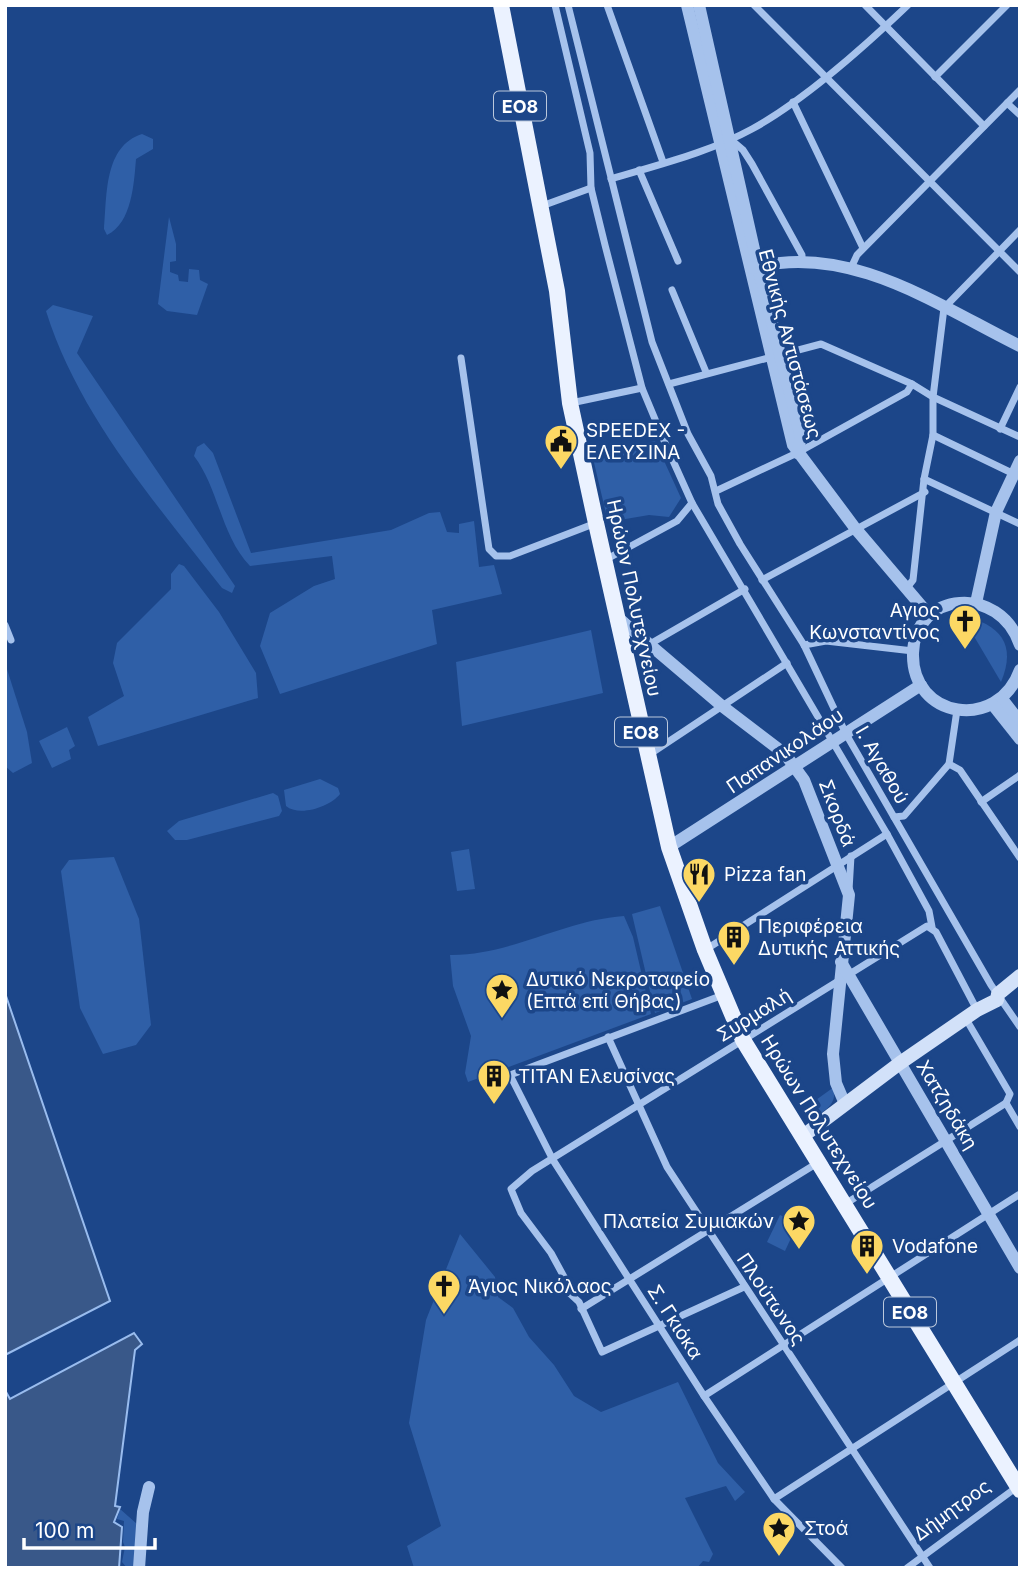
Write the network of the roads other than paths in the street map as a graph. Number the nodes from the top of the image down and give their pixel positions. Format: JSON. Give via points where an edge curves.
{"nodes":[{"id":1,"x":501,"y":5,"type":"edge"},
{"id":2,"x":555,"y":5,"type":"edge"},
{"id":3,"x":568,"y":5,"type":"edge"},
{"id":4,"x":607,"y":5,"type":"edge"},
{"id":5,"x":687,"y":5,"type":"edge"},
{"id":6,"x":699,"y":5,"type":"edge"},
{"id":7,"x":754,"y":5,"type":"edge"},
{"id":8,"x":865,"y":5,"type":"edge"},
{"id":9,"x":908,"y":5,"type":"edge"},
{"id":10,"x":1007,"y":5,"type":"edge"},
{"id":11,"x":886,"y":27,"type":"junction"},
{"id":12,"x":825,"y":76,"type":"junction"},
{"id":13,"x":935,"y":77,"type":"junction"},
{"id":14,"x":1020,"y":90,"type":"edge"},
{"id":15,"x":793,"y":102,"type":"junction"},
{"id":16,"x":1007,"y":103,"type":"junction"},
{"id":17,"x":1020,"y":115,"type":"edge"},
{"id":18,"x":984,"y":126,"type":"junction"},
{"id":19,"x":725,"y":140,"type":"junction"},
{"id":20,"x":663,"y":162,"type":"junction"},
{"id":21,"x":639,"y":170,"type":"junction"},
{"id":22,"x":611,"y":179,"type":"junction"},
{"id":23,"x":928,"y":182,"type":"junction"},
{"id":24,"x":591,"y":188,"type":"junction"},
{"id":25,"x":539,"y":207,"type":"junction"},
{"id":26,"x":1020,"y":230,"type":"edge"},
{"id":27,"x":863,"y":248,"type":"junction"},
{"id":28,"x":999,"y":252,"type":"junction"},
{"id":29,"x":678,"y":261,"type":"dead end"},
{"id":30,"x":802,"y":263,"type":"junction"},
{"id":31,"x":754,"y":268,"type":"junction"},
{"id":32,"x":851,"y":268,"type":"junction"},
{"id":33,"x":1020,"y":272,"type":"edge"},
{"id":34,"x":672,"y":290,"type":"dead end"},
{"id":35,"x":944,"y":308,"type":"junction"},
{"id":36,"x":1020,"y":346,"type":"edge"},
{"id":37,"x":776,"y":354,"type":"junction"},
{"id":38,"x":461,"y":358,"type":"dead end"},
{"id":39,"x":706,"y":372,"type":"junction"},
{"id":40,"x":669,"y":384,"type":"junction"},
{"id":41,"x":912,"y":384,"type":"junction"},
{"id":42,"x":1020,"y":387,"type":"edge"},
{"id":43,"x":642,"y":388,"type":"junction"},
{"id":44,"x":933,"y":397,"type":"junction"},
{"id":45,"x":570,"y":403,"type":"junction"},
{"id":46,"x":1000,"y":429,"type":"junction"},
{"id":47,"x":933,"y":435,"type":"junction"},
{"id":48,"x":1020,"y":437,"type":"edge"},
{"id":49,"x":797,"y":453,"type":"junction"},
{"id":50,"x":1020,"y":461,"type":"edge"},
{"id":51,"x":1014,"y":474,"type":"junction"},
{"id":52,"x":924,"y":479,"type":"junction"},
{"id":53,"x":716,"y":491,"type":"junction"},
{"id":54,"x":925,"y":492,"type":"junction"},
{"id":55,"x":692,"y":503,"type":"junction"},
{"id":56,"x":996,"y":512,"type":"junction"},
{"id":57,"x":596,"y":523,"type":"junction"},
{"id":58,"x":1020,"y":524,"type":"edge"},
{"id":59,"x":855,"y":528,"type":"junction"},
{"id":60,"x":605,"y":560,"type":"junction"},
{"id":61,"x":762,"y":580,"type":"junction"},
{"id":62,"x":745,"y":589,"type":"junction"},
{"id":63,"x":906,"y":590,"type":"junction"},
{"id":64,"x":976,"y":603,"type":"junction"},
{"id":65,"x":929,"y":615,"type":"junction"},
{"id":66,"x":616,"y":616,"type":"junction"},
{"id":67,"x":5,"y":625,"type":"edge"},
{"id":68,"x":1018,"y":636,"type":"edge"},
{"id":69,"x":11,"y":640,"type":"dead end"},
{"id":70,"x":650,"y":644,"type":"junction"},
{"id":71,"x":804,"y":645,"type":"junction"},
{"id":72,"x":913,"y":651,"type":"junction"},
{"id":73,"x":787,"y":663,"type":"junction"},
{"id":74,"x":1020,"y":670,"type":"edge"},
{"id":75,"x":921,"y":685,"type":"junction"},
{"id":76,"x":997,"y":702,"type":"junction"},
{"id":77,"x":722,"y":706,"type":"junction"},
{"id":78,"x":957,"y":710,"type":"junction"},
{"id":79,"x":1020,"y":722,"type":"edge"},
{"id":80,"x":846,"y":734,"type":"junction"},
{"id":81,"x":1020,"y":738,"type":"edge"},
{"id":82,"x":832,"y":742,"type":"junction"},
{"id":83,"x":646,"y":756,"type":"junction"},
{"id":84,"x":949,"y":764,"type":"junction"},
{"id":85,"x":797,"y":767,"type":"junction"},
{"id":86,"x":1020,"y":775,"type":"edge"},
{"id":87,"x":981,"y":802,"type":"junction"},
{"id":88,"x":894,"y":817,"type":"junction"},
{"id":89,"x":887,"y":834,"type":"junction"},
{"id":90,"x":669,"y":847,"type":"junction"},
{"id":91,"x":850,"y":856,"type":"junction"},
{"id":92,"x":1020,"y":858,"type":"edge"},
{"id":93,"x":836,"y":864,"type":"junction"},
{"id":94,"x":849,"y":895,"type":"junction"},
{"id":95,"x":932,"y":927,"type":"junction"},
{"id":96,"x":705,"y":950,"type":"junction"},
{"id":97,"x":1020,"y":976,"type":"edge"},
{"id":98,"x":844,"y":978,"type":"junction"},
{"id":99,"x":998,"y":994,"type":"junction"},
{"id":100,"x":724,"y":995,"type":"junction"},
{"id":101,"x":972,"y":1014,"type":"junction"},
{"id":102,"x":1020,"y":1027,"type":"edge"},
{"id":103,"x":608,"y":1037,"type":"junction"},
{"id":104,"x":743,"y":1040,"type":"junction"},
{"id":105,"x":900,"y":1063,"type":"junction"},
{"id":106,"x":1006,"y":1103,"type":"junction"},
{"id":107,"x":845,"y":1104,"type":"junction"},
{"id":108,"x":638,"y":1105,"type":"junction"},
{"id":109,"x":1020,"y":1127,"type":"edge"},
{"id":110,"x":803,"y":1136,"type":"junction"},
{"id":111,"x":946,"y":1140,"type":"junction"},
{"id":112,"x":552,"y":1160,"type":"junction"},
{"id":113,"x":819,"y":1162,"type":"junction"},
{"id":114,"x":1020,"y":1194,"type":"edge"},
{"id":115,"x":845,"y":1204,"type":"junction"},
{"id":116,"x":988,"y":1213,"type":"junction"},
{"id":117,"x":706,"y":1231,"type":"junction"},
{"id":118,"x":1020,"y":1268,"type":"edge"},
{"id":119,"x":888,"y":1276,"type":"junction"},
{"id":120,"x":629,"y":1278,"type":"junction"},
{"id":121,"x":744,"y":1287,"type":"junction"},
{"id":122,"x":581,"y":1309,"type":"junction"},
{"id":123,"x":658,"y":1326,"type":"junction"},
{"id":124,"x":1020,"y":1340,"type":"edge"},
{"id":125,"x":783,"y":1345,"type":"junction"},
{"id":126,"x":953,"y":1382,"type":"junction"},
{"id":127,"x":704,"y":1396,"type":"junction"},
{"id":128,"x":850,"y":1448,"type":"junction"},
{"id":129,"x":149,"y":1487,"type":"dead end"},
{"id":130,"x":1019,"y":1487,"type":"edge"},
{"id":131,"x":774,"y":1499,"type":"junction"},
{"id":132,"x":922,"y":1556,"type":"junction"},
{"id":133,"x":139,"y":1568,"type":"edge"},
{"id":134,"x":842,"y":1568,"type":"edge"},
{"id":135,"x":907,"y":1568,"type":"edge"},
{"id":136,"x":930,"y":1568,"type":"edge"}],
"edges":[{"from":1,"to":25,"type":"main road","name":"Ηρώων Πολυτεχνείου","number":"ΕΟ8"},
{"from":2,"to":24,"type":"street","via":[[590,153]]},
{"from":3,"to":22,"type":"street","name":"Ι. Αγαθού"},
{"from":4,"to":20,"type":"street"},
{"from":5,"to":19,"type":"street","name":"Εθνικής Αντιστάσεως"},
{"from":6,"to":19,"type":"street","name":"Εθνικής Αντιστάσεως"},
{"from":7,"to":12,"type":"street"},
{"from":8,"to":11,"type":"street"},
{"from":9,"to":11,"type":"street"},
{"from":10,"to":13,"type":"street"},
{"from":11,"to":12,"type":"street"},
{"from":11,"to":13,"type":"street"},
{"from":12,"to":15,"type":"street"},
{"from":12,"to":23,"type":"street"},
{"from":13,"to":18,"type":"street"},
{"from":14,"to":16,"type":"street"},
{"from":15,"to":19,"type":"street"},
{"from":15,"to":27,"type":"street"},
{"from":16,"to":17,"type":"street"},
{"from":16,"to":18,"type":"street"},
{"from":18,"to":23,"type":"street"},
{"from":19,"to":20,"type":"street"},
{"from":19,"to":30,"type":"street","via":[[743,150],[752,164],[802,255]]},
{"from":19,"to":31,"type":"street","name":"Εθνικής Αντιστάσεως"},
{"from":20,"to":21,"type":"street"},
{"from":21,"to":22,"type":"street"},
{"from":21,"to":29,"type":"street"},
{"from":22,"to":40,"type":"street","name":"Ι. Αγαθού","via":[[652,342]]},
{"from":23,"to":27,"type":"street"},
{"from":23,"to":28,"type":"street"},
{"from":24,"to":25,"type":"street"},
{"from":24,"to":43,"type":"street"},
{"from":25,"to":45,"type":"main road","name":"Ηρώων Πολυτεχνείου","number":"ΕΟ8","via":[[556,291]]},
{"from":26,"to":28,"type":"street"},
{"from":27,"to":32,"type":"street"},
{"from":28,"to":33,"type":"street"},
{"from":28,"to":35,"type":"street"},
{"from":30,"to":31,"type":"street"},
{"from":30,"to":32,"type":"street"},
{"from":31,"to":37,"type":"street","name":"Εθνικής Αντιστάσεως"},
{"from":32,"to":35,"type":"street","via":[[930,297]]},
{"from":34,"to":39,"type":"street"},
{"from":35,"to":36,"type":"street"},
{"from":35,"to":44,"type":"street"},
{"from":37,"to":39,"type":"street"},
{"from":37,"to":41,"type":"street","via":[[827,345]]},
{"from":37,"to":49,"type":"street","name":"Εθνικής Αντιστάσεως"},
{"from":38,"to":57,"type":"street","via":[[489,549],[496,556],[510,556]]},
{"from":39,"to":40,"type":"street"},
{"from":40,"to":53,"type":"street","name":"Ι. Αγαθού"},
{"from":41,"to":44,"type":"street"},
{"from":41,"to":49,"type":"street","via":[[907,392]]},
{"from":42,"to":46,"type":"street"},
{"from":43,"to":45,"type":"street"},
{"from":43,"to":55,"type":"street"},
{"from":44,"to":46,"type":"street"},
{"from":44,"to":47,"type":"street"},
{"from":45,"to":57,"type":"main road","name":"Ηρώων Πολυτεχνείου","number":"ΕΟ8"},
{"from":46,"to":48,"type":"street"},
{"from":47,"to":51,"type":"street"},
{"from":47,"to":52,"type":"street"},
{"from":49,"to":53,"type":"street"},
{"from":49,"to":59,"type":"street"},
{"from":50,"to":51,"type":"street"},
{"from":51,"to":56,"type":"street"},
{"from":52,"to":54,"type":"street"},
{"from":52,"to":56,"type":"street"},
{"from":53,"to":61,"type":"street","name":"Ι. Αγαθού","via":[[718,504]]},
{"from":54,"to":59,"type":"street"},
{"from":54,"to":63,"type":"street","via":[[914,580]]},
{"from":55,"to":60,"type":"street","via":[[677,521]]},
{"from":55,"to":62,"type":"street"},
{"from":56,"to":58,"type":"street"},
{"from":56,"to":64,"type":"street"},
{"from":57,"to":60,"type":"main road","name":"Ηρώων Πολυτεχνείου","number":"ΕΟ8"},
{"from":59,"to":61,"type":"street"},
{"from":59,"to":63,"type":"street"},
{"from":60,"to":66,"type":"main road","name":"Ηρώων Πολυτεχνείου","number":"ΕΟ8"},
{"from":61,"to":71,"type":"street","name":"Ι. Αγαθού"},
{"from":62,"to":70,"type":"street"},
{"from":62,"to":73,"type":"street"},
{"from":63,"to":65,"type":"street"},
{"from":64,"to":65,"type":"street","via":[[948,606]]},
{"from":64,"to":68,"type":"street","via":[[996,611]]},
{"from":65,"to":72,"type":"street"},
{"from":66,"to":70,"type":"street","name":"Σκορδά"},
{"from":66,"to":83,"type":"main road","name":"Ηρώων Πολυτεχνείου","number":"ΕΟ8"},
{"from":67,"to":69,"type":"street"},
{"from":70,"to":77,"type":"street","name":"Σκορδά"},
{"from":71,"to":72,"type":"street","via":[[826,641]]},
{"from":71,"to":80,"type":"street","name":"Ι. Αγαθού"},
{"from":72,"to":75,"type":"street"},
{"from":73,"to":77,"type":"street"},
{"from":73,"to":82,"type":"street"},
{"from":74,"to":76,"type":"street"},
{"from":75,"to":78,"type":"street","via":[[932,698]]},
{"from":75,"to":80,"type":"street","name":"Παπανικολάου"},
{"from":76,"to":78,"type":"street","via":[[980,710]]},
{"from":76,"to":79,"type":"street"},
{"from":76,"to":81,"type":"street"},
{"from":77,"to":83,"type":"street"},
{"from":77,"to":85,"type":"street","name":"Σκορδά"},
{"from":78,"to":84,"type":"street"},
{"from":80,"to":82,"type":"street","name":"Παπανικολάου"},
{"from":80,"to":88,"type":"street","name":"Ι. Αγαθού"},
{"from":82,"to":85,"type":"street","name":"Παπανικολάου"},
{"from":82,"to":89,"type":"street"},
{"from":83,"to":90,"type":"main road","name":"Ηρώων Πολυτεχνείου","number":"ΕΟ8"},
{"from":84,"to":87,"type":"street","via":[[960,771]]},
{"from":84,"to":88,"type":"street","via":[[904,817]]},
{"from":85,"to":90,"type":"street","name":"Παπανικολάου"},
{"from":85,"to":93,"type":"street","name":"Σκορδά"},
{"from":86,"to":87,"type":"street"},
{"from":87,"to":92,"type":"street"},
{"from":88,"to":99,"type":"street","name":"Ι. Αγαθού"},
{"from":89,"to":91,"type":"street"},
{"from":89,"to":95,"type":"street","via":[[929,911]]},
{"from":90,"to":96,"type":"main road","name":"Ηρώων Πολυτεχνείου","number":"ΕΟ8"},
{"from":91,"to":93,"type":"street"},
{"from":91,"to":94,"type":"street"},
{"from":93,"to":94,"type":"street","name":"Σκορδά"},
{"from":93,"to":96,"type":"street"},
{"from":94,"to":98,"type":"street","name":"Σκορδά","via":[[841,962]]},
{"from":95,"to":98,"type":"street","name":"Συρμαλή","via":[[919,930]]},
{"from":95,"to":101,"type":"street"},
{"from":96,"to":100,"type":"main road","name":"Ηρώων Πολυτεχνείου","number":"ΕΟ8"},
{"from":97,"to":99,"type":"main road"},
{"from":98,"to":104,"type":"street","name":"Συρμαλή"},
{"from":98,"to":105,"type":"street","name":"Χατζηδάκη"},
{"from":98,"to":107,"type":"street","name":"Σκορδά","via":[[832,1054]]},
{"from":99,"to":101,"type":"main road","via":[[997,1000]]},
{"from":99,"to":102,"type":"street","name":"Ι. Αγαθού"},
{"from":100,"to":103,"type":"street"},
{"from":100,"to":104,"type":"main road","name":"Ηρώων Πολυτεχνείου","number":"ΕΟ8"},
{"from":101,"to":105,"type":"main road"},
{"from":101,"to":106,"type":"street","via":[[1010,1094]]},
{"from":103,"to":108,"type":"street","name":"Πλούτωνος"},
{"from":103,"to":112,"type":"street","name":"Σ. Γκιόκα","via":[[510,1074]]},
{"from":104,"to":108,"type":"street","name":"Συρμαλή"},
{"from":104,"to":110,"type":"main road","name":"Ηρώων Πολυτεχνείου","number":"ΕΟ8"},
{"from":105,"to":107,"type":"main road"},
{"from":105,"to":111,"type":"street","name":"Χατζηδάκη"},
{"from":106,"to":109,"type":"street"},
{"from":106,"to":111,"type":"street"},
{"from":107,"to":110,"type":"main road"},
{"from":108,"to":112,"type":"street","name":"Συρμαλή"},
{"from":108,"to":117,"type":"street","name":"Πλούτωνος","via":[[667,1167]]},
{"from":110,"to":113,"type":"main road","name":"Ηρώων Πολυτεχνείου","number":"ΕΟ8"},
{"from":111,"to":115,"type":"street"},
{"from":111,"to":116,"type":"street","name":"Χατζηδάκη"},
{"from":112,"to":120,"type":"street","name":"Σ. Γκιόκα"},
{"from":112,"to":122,"type":"street","name":"Συρμαλή","via":[[511,1189]]},
{"from":113,"to":115,"type":"main road","name":"Ηρώων Πολυτεχνείου","number":"ΕΟ8"},
{"from":113,"to":117,"type":"street"},
{"from":114,"to":116,"type":"street"},
{"from":115,"to":119,"type":"main road","name":"Ηρώων Πολυτεχνείου","number":"ΕΟ8"},
{"from":116,"to":118,"type":"street","name":"Χατζηδάκη"},
{"from":116,"to":119,"type":"street"},
{"from":117,"to":120,"type":"street"},
{"from":117,"to":121,"type":"street","name":"Πλούτωνος"},
{"from":119,"to":125,"type":"street"},
{"from":119,"to":126,"type":"main road","name":"Ηρώων Πολυτεχνείου","number":"ΕΟ8"},
{"from":120,"to":122,"type":"street"},
{"from":120,"to":123,"type":"street","name":"Σ. Γκιόκα"},
{"from":121,"to":123,"type":"street"},
{"from":121,"to":125,"type":"street","name":"Πλούτωνος"},
{"from":122,"to":123,"type":"street","via":[[602,1352]]},
{"from":123,"to":127,"type":"street","name":"Σ. Γκιόκα"},
{"from":124,"to":126,"type":"street"},
{"from":125,"to":127,"type":"street"},
{"from":125,"to":128,"type":"street","name":"Πλούτωνος"},
{"from":126,"to":128,"type":"street"},
{"from":126,"to":130,"type":"main road","name":"Ηρώων Πολυτεχνείου","number":"ΕΟ8"},
{"from":127,"to":131,"type":"street","name":"Σ. Γκιόκα"},
{"from":128,"to":131,"type":"street"},
{"from":128,"to":132,"type":"street","name":"Πλούτωνος"},
{"from":129,"to":133,"type":"street"},
{"from":130,"to":132,"type":"street","name":"Δήμητρος"},
{"from":131,"to":134,"type":"street","name":"Σ. Γκιόκα"},
{"from":132,"to":135,"type":"street","name":"Δήμητρος"},
{"from":132,"to":136,"type":"street","name":"Πλούτωνος"}]}
